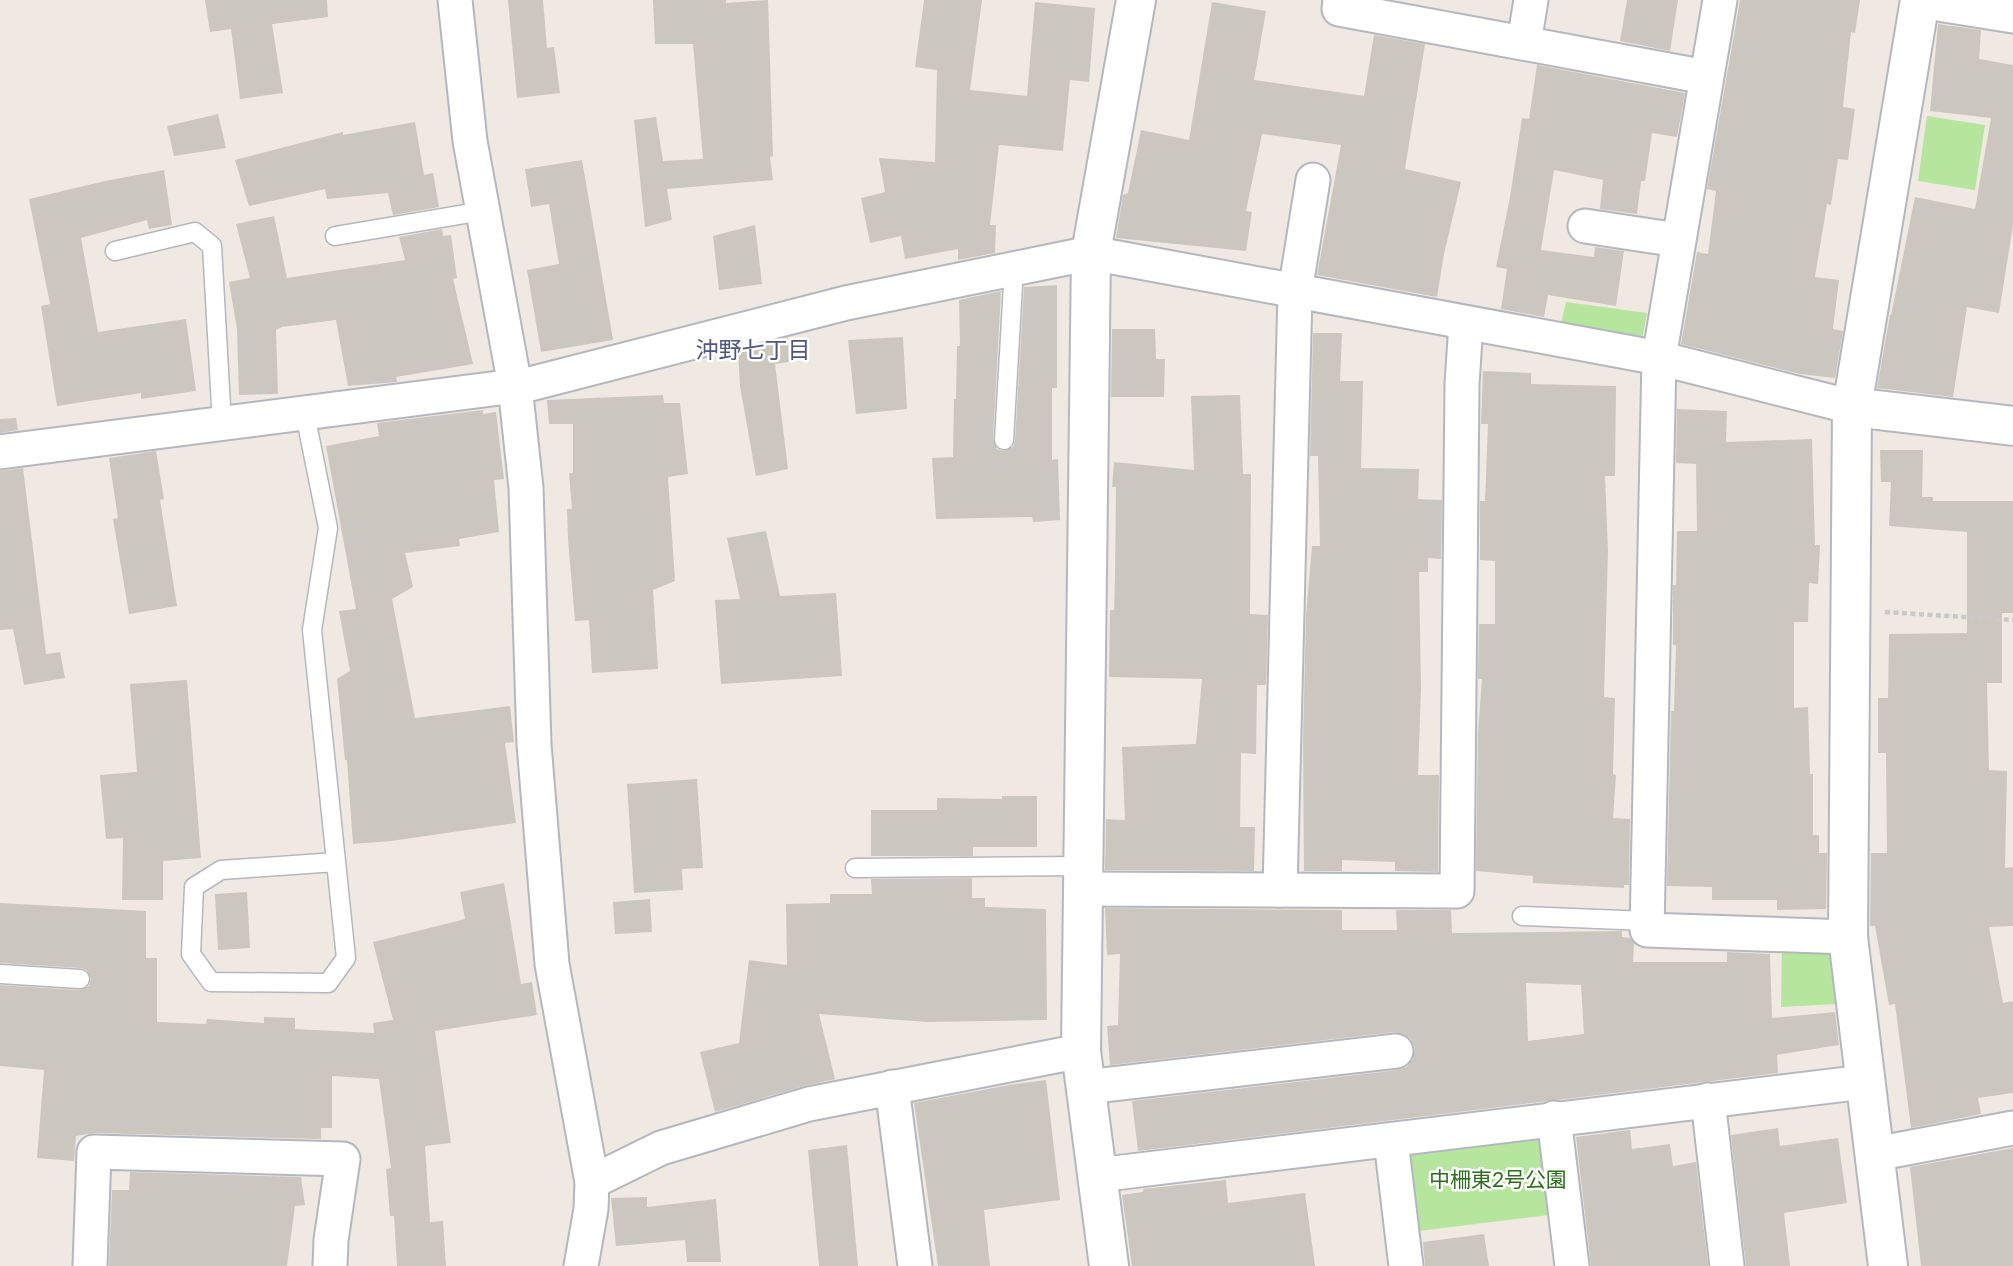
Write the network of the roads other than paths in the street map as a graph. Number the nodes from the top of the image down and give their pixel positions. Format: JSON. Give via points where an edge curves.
{"nodes":[{"id":1,"x":455,"y":0,"type":"edge"},
{"id":2,"x":1136,"y":0,"type":"edge"},
{"id":3,"x":1340,"y":0,"type":"edge"},
{"id":4,"x":1531,"y":0,"type":"edge"},
{"id":5,"x":1720,"y":0,"type":"edge"},
{"id":6,"x":1919,"y":1,"type":"edge"},
{"id":7,"x":2013,"y":16,"type":"edge"},
{"id":8,"x":1524,"y":43,"type":"junction"},
{"id":9,"x":1706,"y":77,"type":"junction"},
{"id":10,"x":1313,"y":180,"type":"dead end"},
{"id":11,"x":483,"y":211,"type":"junction"},
{"id":12,"x":1585,"y":226,"type":"dead end"},
{"id":13,"x":335,"y":236,"type":"dead end"},
{"id":14,"x":1678,"y":240,"type":"junction"},
{"id":15,"x":115,"y":251,"type":"dead end"},
{"id":16,"x":1091,"y":253,"type":"junction"},
{"id":17,"x":1014,"y":268,"type":"junction"},
{"id":18,"x":1295,"y":292,"type":"junction"},
{"id":19,"x":1466,"y":323,"type":"junction"},
{"id":20,"x":1659,"y":358,"type":"junction"},
{"id":21,"x":515,"y":386,"type":"junction"},
{"id":22,"x":1852,"y":407,"type":"junction"},
{"id":23,"x":305,"y":414,"type":"junction"},
{"id":24,"x":2012,"y":420,"type":"edge"},
{"id":25,"x":222,"y":424,"type":"junction"},
{"id":26,"x":1004,"y":440,"type":"dead end"},
{"id":27,"x":0,"y":452,"type":"edge"},
{"id":28,"x":336,"y":862,"type":"junction"},
{"id":29,"x":855,"y":868,"type":"dead end"},
{"id":30,"x":1083,"y":877,"type":"junction"},
{"id":31,"x":1280,"y":890,"type":"junction"},
{"id":32,"x":1522,"y":916,"type":"dead end"},
{"id":33,"x":1647,"y":921,"type":"junction"},
{"id":34,"x":1848,"y":937,"type":"junction"},
{"id":35,"x":0,"y":974,"type":"edge"},
{"id":36,"x":80,"y":979,"type":"dead end"},
{"id":37,"x":1396,"y":1051,"type":"dead end"},
{"id":38,"x":1084,"y":1069,"type":"junction"},
{"id":39,"x":1864,"y":1082,"type":"junction"},
{"id":40,"x":892,"y":1087,"type":"junction"},
{"id":41,"x":1708,"y":1100,"type":"junction"},
{"id":42,"x":1554,"y":1118,"type":"junction"},
{"id":43,"x":2013,"y":1128,"type":"edge"},
{"id":44,"x":1391,"y":1141,"type":"junction"},
{"id":45,"x":1875,"y":1154,"type":"junction"},
{"id":46,"x":1098,"y":1175,"type":"junction"},
{"id":47,"x":592,"y":1182,"type":"junction"},
{"id":48,"x":90,"y":1266,"type":"edge"},
{"id":49,"x":330,"y":1266,"type":"edge"},
{"id":50,"x":581,"y":1266,"type":"edge"},
{"id":51,"x":915,"y":1266,"type":"edge"},
{"id":52,"x":1110,"y":1266,"type":"edge"},
{"id":53,"x":1406,"y":1266,"type":"edge"},
{"id":54,"x":1572,"y":1266,"type":"edge"},
{"id":55,"x":1727,"y":1266,"type":"edge"},
{"id":56,"x":1888,"y":1266,"type":"edge"}],
"edges":[{"from":1,"to":11,"type":"street","via":[[470,141]]},
{"from":2,"to":16,"type":"street"},
{"from":3,"to":8,"type":"street","via":[[1339,9]]},
{"from":4,"to":8,"type":"street"},
{"from":5,"to":9,"type":"street"},
{"from":6,"to":7,"type":"street"},
{"from":6,"to":22,"type":"street"},
{"from":8,"to":9,"type":"street"},
{"from":9,"to":14,"type":"street"},
{"from":10,"to":18,"type":"street"},
{"from":11,"to":13,"type":"lane"},
{"from":11,"to":21,"type":"street"},
{"from":12,"to":14,"type":"street"},
{"from":14,"to":20,"type":"street"},
{"from":15,"to":25,"type":"lane","via":[[195,232],[212,246]]},
{"from":16,"to":17,"type":"street"},
{"from":16,"to":18,"type":"street"},
{"from":16,"to":30,"type":"street"},
{"from":17,"to":21,"type":"street","via":[[846,303]]},
{"from":17,"to":26,"type":"lane"},
{"from":18,"to":19,"type":"street"},
{"from":18,"to":31,"type":"street"},
{"from":19,"to":20,"type":"street"},
{"from":19,"to":31,"type":"street","via":[[1461,384],[1457,891]]},
{"from":20,"to":22,"type":"street"},
{"from":20,"to":33,"type":"street"},
{"from":21,"to":23,"type":"street"},
{"from":21,"to":47,"type":"street","via":[[526,488],[534,744],[552,964]]},
{"from":22,"to":24,"type":"street"},
{"from":22,"to":34,"type":"street"},
{"from":23,"to":25,"type":"street"},
{"from":23,"to":28,"type":"lane","via":[[328,528],[312,630]]},
{"from":25,"to":27,"type":"street"},
{"from":28,"to":28,"type":"lane","via":[[346,958],[328,983],[211,982],[191,954],[194,887],[221,870]]},
{"from":29,"to":30,"type":"lane"},
{"from":30,"to":31,"type":"street"},
{"from":30,"to":38,"type":"street"},
{"from":32,"to":33,"type":"lane"},
{"from":33,"to":34,"type":"street","via":[[1647,930]]},
{"from":34,"to":39,"type":"street"},
{"from":35,"to":36,"type":"lane"},
{"from":37,"to":38,"type":"street"},
{"from":38,"to":40,"type":"street"},
{"from":38,"to":46,"type":"street"},
{"from":39,"to":41,"type":"street"},
{"from":39,"to":45,"type":"street"},
{"from":40,"to":47,"type":"street","via":[[808,1104],[661,1147]]},
{"from":40,"to":51,"type":"street"},
{"from":41,"to":42,"type":"street"},
{"from":41,"to":55,"type":"street"},
{"from":42,"to":44,"type":"street"},
{"from":42,"to":54,"type":"street"},
{"from":43,"to":45,"type":"street"},
{"from":44,"to":46,"type":"street"},
{"from":44,"to":53,"type":"street"},
{"from":45,"to":56,"type":"street"},
{"from":46,"to":52,"type":"street"},
{"from":47,"to":50,"type":"street"},
{"from":48,"to":49,"type":"street","via":[[94,1152],[343,1159]]}]}
